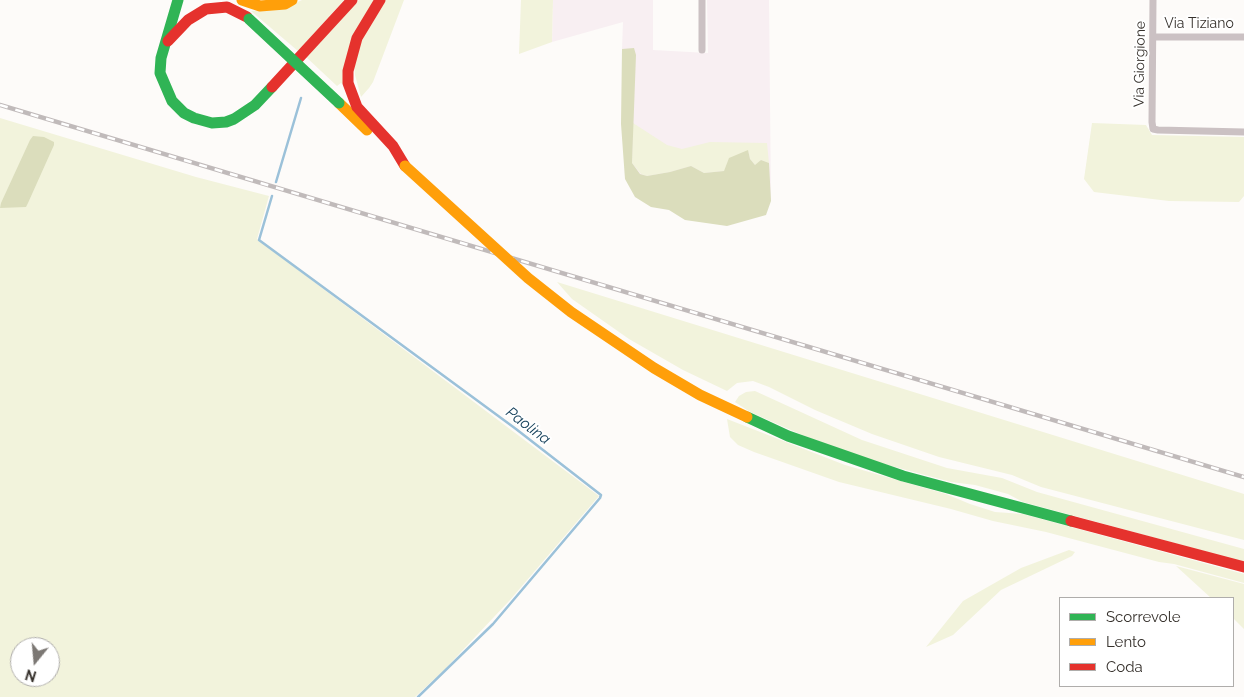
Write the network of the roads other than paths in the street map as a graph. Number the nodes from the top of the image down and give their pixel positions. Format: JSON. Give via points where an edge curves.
{"nodes":[{"id":1,"x":178,"y":0,"type":"edge"},
{"id":2,"x":228,"y":0,"type":"edge"},
{"id":3,"x":242,"y":0,"type":"edge"},
{"id":4,"x":292,"y":0,"type":"edge"},
{"id":5,"x":352,"y":0,"type":"edge"},
{"id":6,"x":380,"y":0,"type":"edge"},
{"id":7,"x":702,"y":0,"type":"edge"},
{"id":8,"x":1153,"y":0,"type":"edge"},
{"id":9,"x":248,"y":18,"type":"junction"},
{"id":10,"x":1153,"y":37,"type":"junction"},
{"id":11,"x":1244,"y":37,"type":"edge"},
{"id":12,"x":165,"y":44,"type":"junction"},
{"id":13,"x":702,"y":50,"type":"dead end"},
{"id":14,"x":1244,"y":132,"type":"edge"},
{"id":15,"x":405,"y":166,"type":"junction"},
{"id":16,"x":1244,"y":568,"type":"edge"}],
"edges":[{"from":1,"to":12,"type":"highway"},
{"from":2,"to":9,"type":"highway"},
{"from":3,"to":4,"type":"highway","via":[[260,6],[285,4]]},
{"from":5,"to":12,"type":"highway","via":[[255,105],[242,116],[226,122],[212,123],[194,118],[172,101],[160,73],[160,58]]},
{"from":6,"to":15,"type":"highway","via":[[350,56],[351,94]]},
{"from":7,"to":13,"type":"street"},
{"from":8,"to":10,"type":"street","name":"Via Giorgione"},
{"from":9,"to":12,"type":"highway","via":[[226,7],[206,9],[188,20]]},
{"from":9,"to":15,"type":"highway","bridge":true},
{"from":10,"to":11,"type":"street","name":"Via Tiziano"},
{"from":10,"to":14,"type":"street","name":"Via Giorgione","via":[[1153,129]]},
{"from":15,"to":16,"type":"highway","bridge":true,"via":[[528,278],[571,312],[654,368],[747,418],[903,476]]}]}
